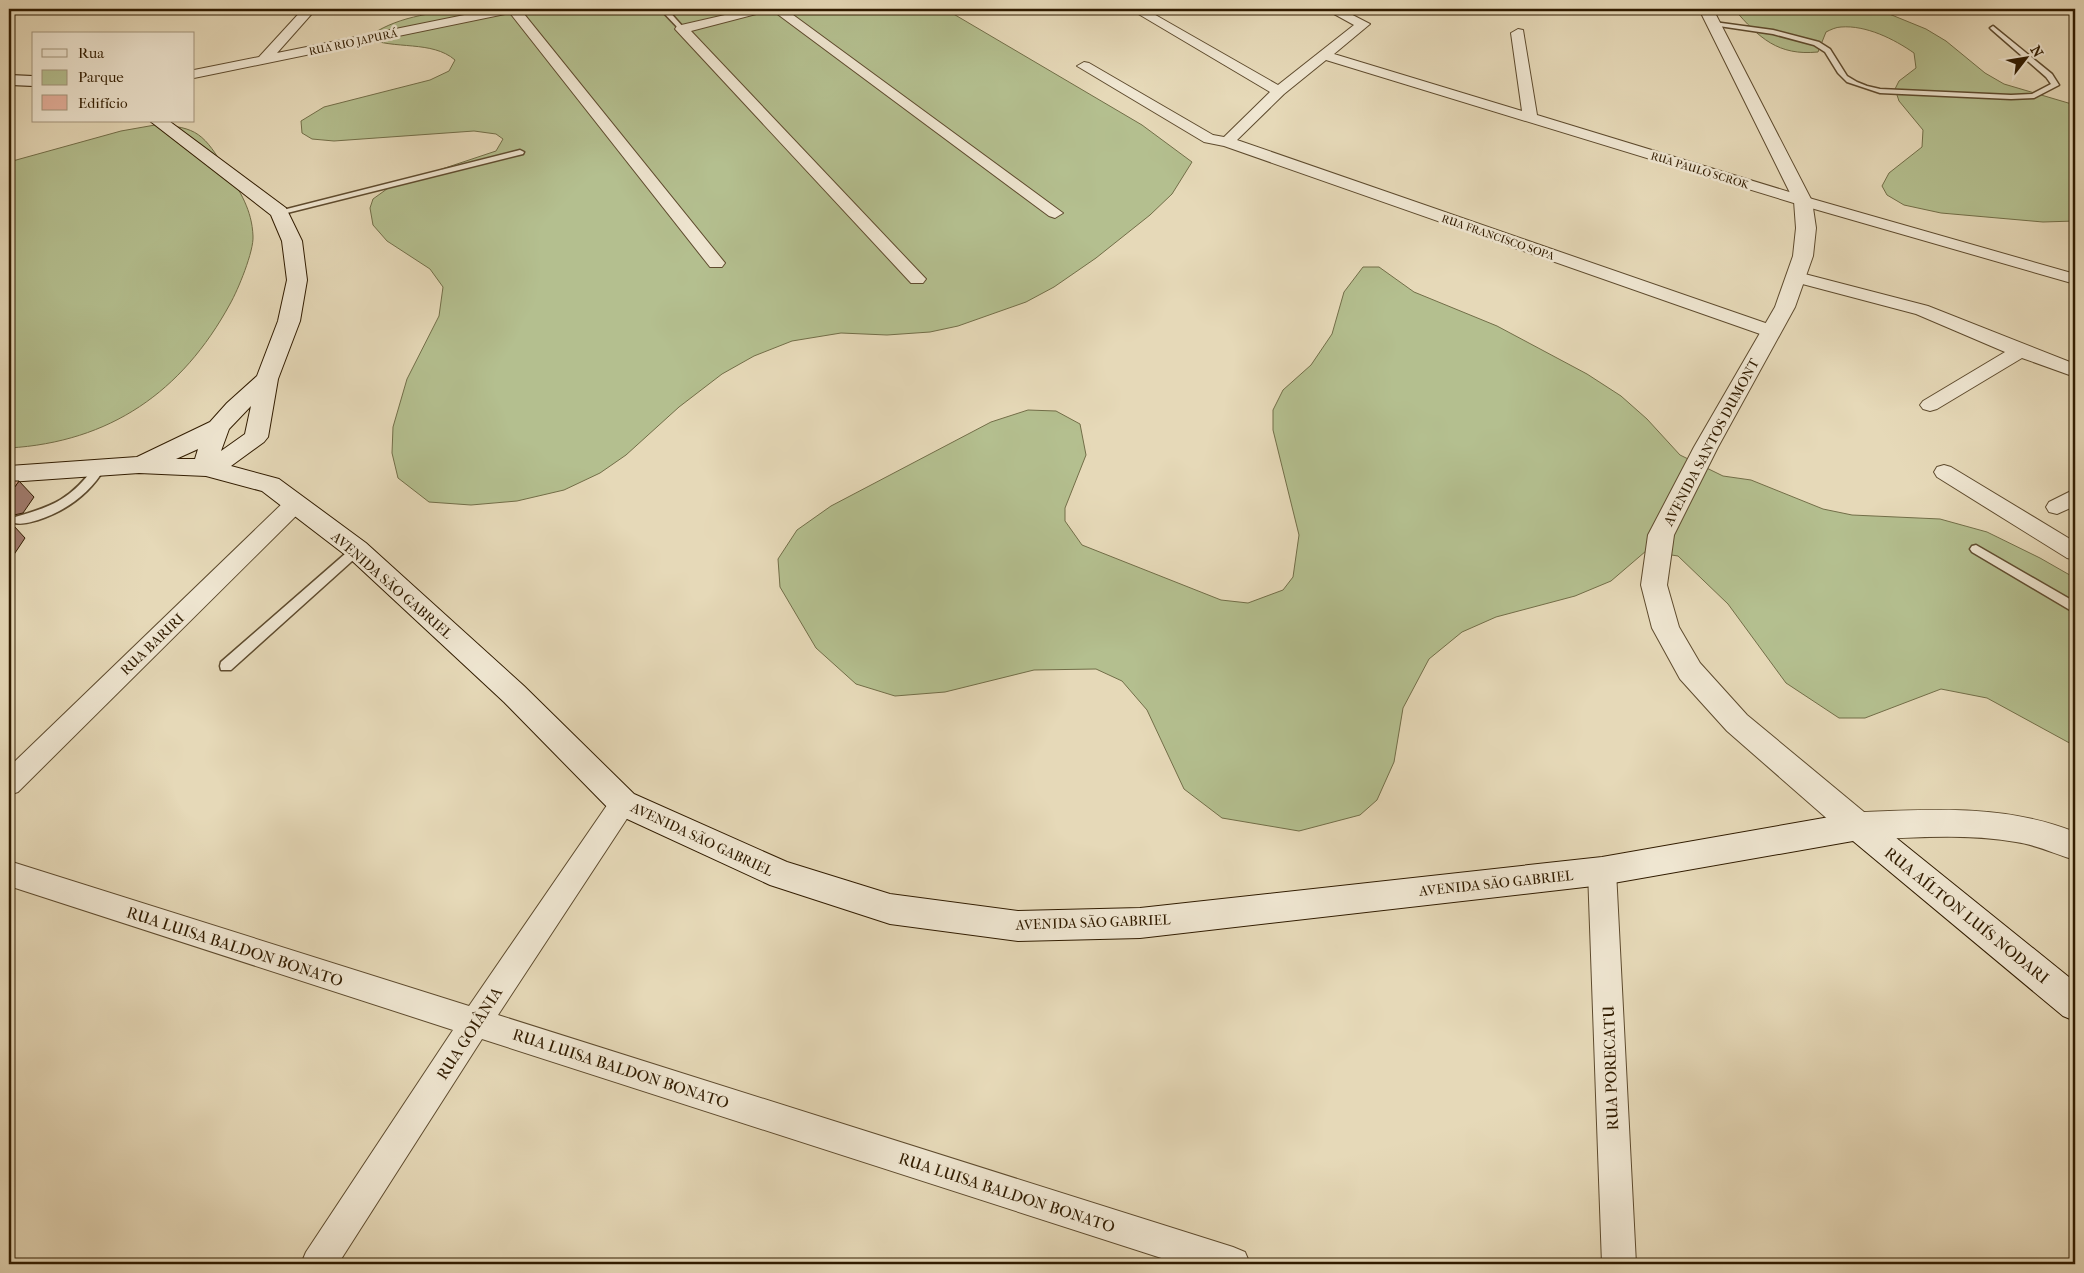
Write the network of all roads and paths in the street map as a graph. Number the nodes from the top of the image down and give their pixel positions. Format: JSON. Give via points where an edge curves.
{"nodes":[{"id":1,"x":310,"y":9,"type":"edge"},
{"id":2,"x":513,"y":9,"type":"edge"},
{"id":3,"x":664,"y":9,"type":"edge"},
{"id":4,"x":766,"y":9,"type":"edge"},
{"id":5,"x":777,"y":9,"type":"edge"},
{"id":6,"x":1136,"y":9,"type":"edge"},
{"id":7,"x":1331,"y":9,"type":"edge"},
{"id":8,"x":740,"y":12,"type":"edge"},
{"id":9,"x":1710,"y":16,"type":"edge"},
{"id":10,"x":682,"y":28,"type":"junction"},
{"id":11,"x":1993,"y":28,"type":"dead end"},
{"id":12,"x":1518,"y":34,"type":"dead end"},
{"id":13,"x":1326,"y":56,"type":"junction"},
{"id":14,"x":263,"y":60,"type":"junction"},
{"id":15,"x":1084,"y":66,"type":"dead end"},
{"id":16,"x":195,"y":74,"type":"edge"},
{"id":17,"x":9,"y":80,"type":"edge"},
{"id":18,"x":32,"y":81,"type":"edge"},
{"id":19,"x":1279,"y":91,"type":"junction"},
{"id":20,"x":1530,"y":117,"type":"junction"},
{"id":21,"x":159,"y":122,"type":"edge"},
{"id":22,"x":1227,"y":142,"type":"junction"},
{"id":23,"x":520,"y":152,"type":"dead end"},
{"id":24,"x":1803,"y":201,"type":"junction"},
{"id":25,"x":279,"y":212,"type":"junction"},
{"id":26,"x":1055,"y":213,"type":"dead end"},
{"id":27,"x":716,"y":263,"type":"dead end"},
{"id":28,"x":1797,"y":277,"type":"junction"},
{"id":29,"x":918,"y":279,"type":"dead end"},
{"id":30,"x":2075,"y":279,"type":"edge"},
{"id":31,"x":1770,"y":331,"type":"junction"},
{"id":32,"x":2020,"y":351,"type":"junction"},
{"id":33,"x":2075,"y":371,"type":"edge"},
{"id":34,"x":267,"y":379,"type":"junction"},
{"id":35,"x":1930,"y":405,"type":"dead end"},
{"id":36,"x":216,"y":428,"type":"junction"},
{"id":37,"x":256,"y":437,"type":"junction"},
{"id":38,"x":139,"y":465,"type":"junction"},
{"id":39,"x":100,"y":468,"type":"junction"},
{"id":40,"x":206,"y":468,"type":"junction"},
{"id":41,"x":1944,"y":472,"type":"dead end"},
{"id":42,"x":9,"y":474,"type":"edge"},
{"id":43,"x":270,"y":485,"type":"junction"},
{"id":44,"x":2075,"y":496,"type":"edge"},
{"id":45,"x":295,"y":504,"type":"junction"},
{"id":46,"x":2057,"y":507,"type":"dead end"},
{"id":47,"x":19,"y":520,"type":"dead end"},
{"id":48,"x":1976,"y":549,"type":"dead end"},
{"id":49,"x":357,"y":550,"type":"junction"},
{"id":50,"x":2075,"y":552,"type":"edge"},
{"id":51,"x":2075,"y":608,"type":"edge"},
{"id":52,"x":226,"y":666,"type":"dead end"},
{"id":53,"x":9,"y":784,"type":"edge"},
{"id":54,"x":623,"y":803,"type":"junction"},
{"id":55,"x":1858,"y":826,"type":"junction"},
{"id":56,"x":2075,"y":846,"type":"edge"},
{"id":57,"x":1602,"y":871,"type":"junction"},
{"id":58,"x":9,"y":874,"type":"edge"},
{"id":59,"x":2075,"y":1004,"type":"edge"},
{"id":60,"x":476,"y":1022,"type":"junction"},
{"id":61,"x":318,"y":1264,"type":"edge"},
{"id":62,"x":1233,"y":1264,"type":"edge"},
{"id":63,"x":1619,"y":1264,"type":"edge"}],
"edges":[{"from":1,"to":14,"type":"street"},
{"from":2,"to":14,"type":"street","name":"RUA RIO JAPURÁ"},
{"from":2,"to":27,"type":"street"},
{"from":3,"to":10,"type":"lane"},
{"from":4,"to":8,"type":"street"},
{"from":5,"to":26,"type":"street"},
{"from":6,"to":19,"type":"street"},
{"from":7,"to":13,"type":"street","via":[[1363,24]]},
{"from":8,"to":10,"type":"street"},
{"from":9,"to":11,"type":"lane","via":[[1812,42],[1827,49],[1844,79],[1880,91],[2011,97],[2034,96],[2055,85],[2049,76]]},
{"from":9,"to":24,"type":"main road","name":"AVENIDA SANTOS DUMONT"},
{"from":10,"to":29,"type":"street"},
{"from":12,"to":20,"type":"street"},
{"from":13,"to":19,"type":"street"},
{"from":13,"to":20,"type":"street","name":"RUA PAULO SCROK"},
{"from":14,"to":16,"type":"street","name":"RUA RIO JAPURÁ"},
{"from":15,"to":22,"type":"street","name":"RUA FRANCISCO SOPA","via":[[1209,139]]},
{"from":17,"to":18,"type":"main road"},
{"from":19,"to":22,"type":"street"},
{"from":20,"to":24,"type":"street","name":"RUA PAULO SCROK"},
{"from":21,"to":25,"type":"main road"},
{"from":22,"to":31,"type":"street","name":"RUA FRANCISCO SOPA"},
{"from":23,"to":25,"type":"lane"},
{"from":24,"to":28,"type":"main road","name":"AVENIDA SANTOS DUMONT","via":[[1806,228]]},
{"from":24,"to":30,"type":"street","name":"RUA PAULO SCROK"},
{"from":25,"to":34,"type":"main road","via":[[292,241],[297,280],[289,322]]},
{"from":28,"to":31,"type":"main road","name":"AVENIDA SANTOS DUMONT","via":[[1786,307]]},
{"from":28,"to":32,"type":"street","via":[[1922,310]]},
{"from":31,"to":55,"type":"main road","name":"AVENIDA SANTOS DUMONT","via":[[1661,535],[1654,585],[1666,628],[1690,672],[1737,723]]},
{"from":32,"to":33,"type":"street"},
{"from":32,"to":35,"type":"street"},
{"from":34,"to":36,"type":"main road"},
{"from":34,"to":37,"type":"main road"},
{"from":36,"to":38,"type":"main road"},
{"from":36,"to":40,"type":"main road","via":[[208,446]]},
{"from":37,"to":40,"type":"main road","via":[[232,455]]},
{"from":37,"to":43,"type":"main road"},
{"from":38,"to":39,"type":"main road","name":"AVENIDA SÃO GABRIEL"},
{"from":38,"to":40,"type":"main road","name":"AVENIDA SÃO GABRIEL"},
{"from":39,"to":42,"type":"main road","name":"AVENIDA SÃO GABRIEL"},
{"from":39,"to":47,"type":"lane","via":[[88,485],[49,512]]},
{"from":40,"to":43,"type":"main road","name":"AVENIDA SÃO GABRIEL"},
{"from":41,"to":50,"type":"street"},
{"from":43,"to":45,"type":"main road","name":"AVENIDA SÃO GABRIEL"},
{"from":44,"to":46,"type":"street"},
{"from":45,"to":49,"type":"main road","name":"AVENIDA SÃO GABRIEL"},
{"from":45,"to":53,"type":"street","name":"RUA BARIRI"},
{"from":48,"to":51,"type":"lane"},
{"from":49,"to":52,"type":"lane"},
{"from":49,"to":54,"type":"main road","name":"AVENIDA SÃO GABRIEL","via":[[514,694]]},
{"from":54,"to":57,"type":"main road","name":"AVENIDA SÃO GABRIEL","via":[[781,875],[890,908],[1018,926],[1140,923]]},
{"from":54,"to":60,"type":"street","name":"RUA GOIÂNIA"},
{"from":55,"to":56,"type":"main road","name":"AVENIDA SÃO GABRIEL","via":[[1991,825],[2039,833]]},
{"from":55,"to":57,"type":"main road","name":"AVENIDA SÃO GABRIEL"},
{"from":55,"to":59,"type":"main road","name":"RUA AÍLTON LUÍS NODARI"},
{"from":57,"to":63,"type":"street","name":"RUA PORECATU"},
{"from":58,"to":60,"type":"street","name":"RUA LUISA BALDON BONATO"},
{"from":60,"to":61,"type":"street","name":"RUA GOIÂNIA"},
{"from":60,"to":62,"type":"street","name":"RUA LUISA BALDON BONATO"}]}
